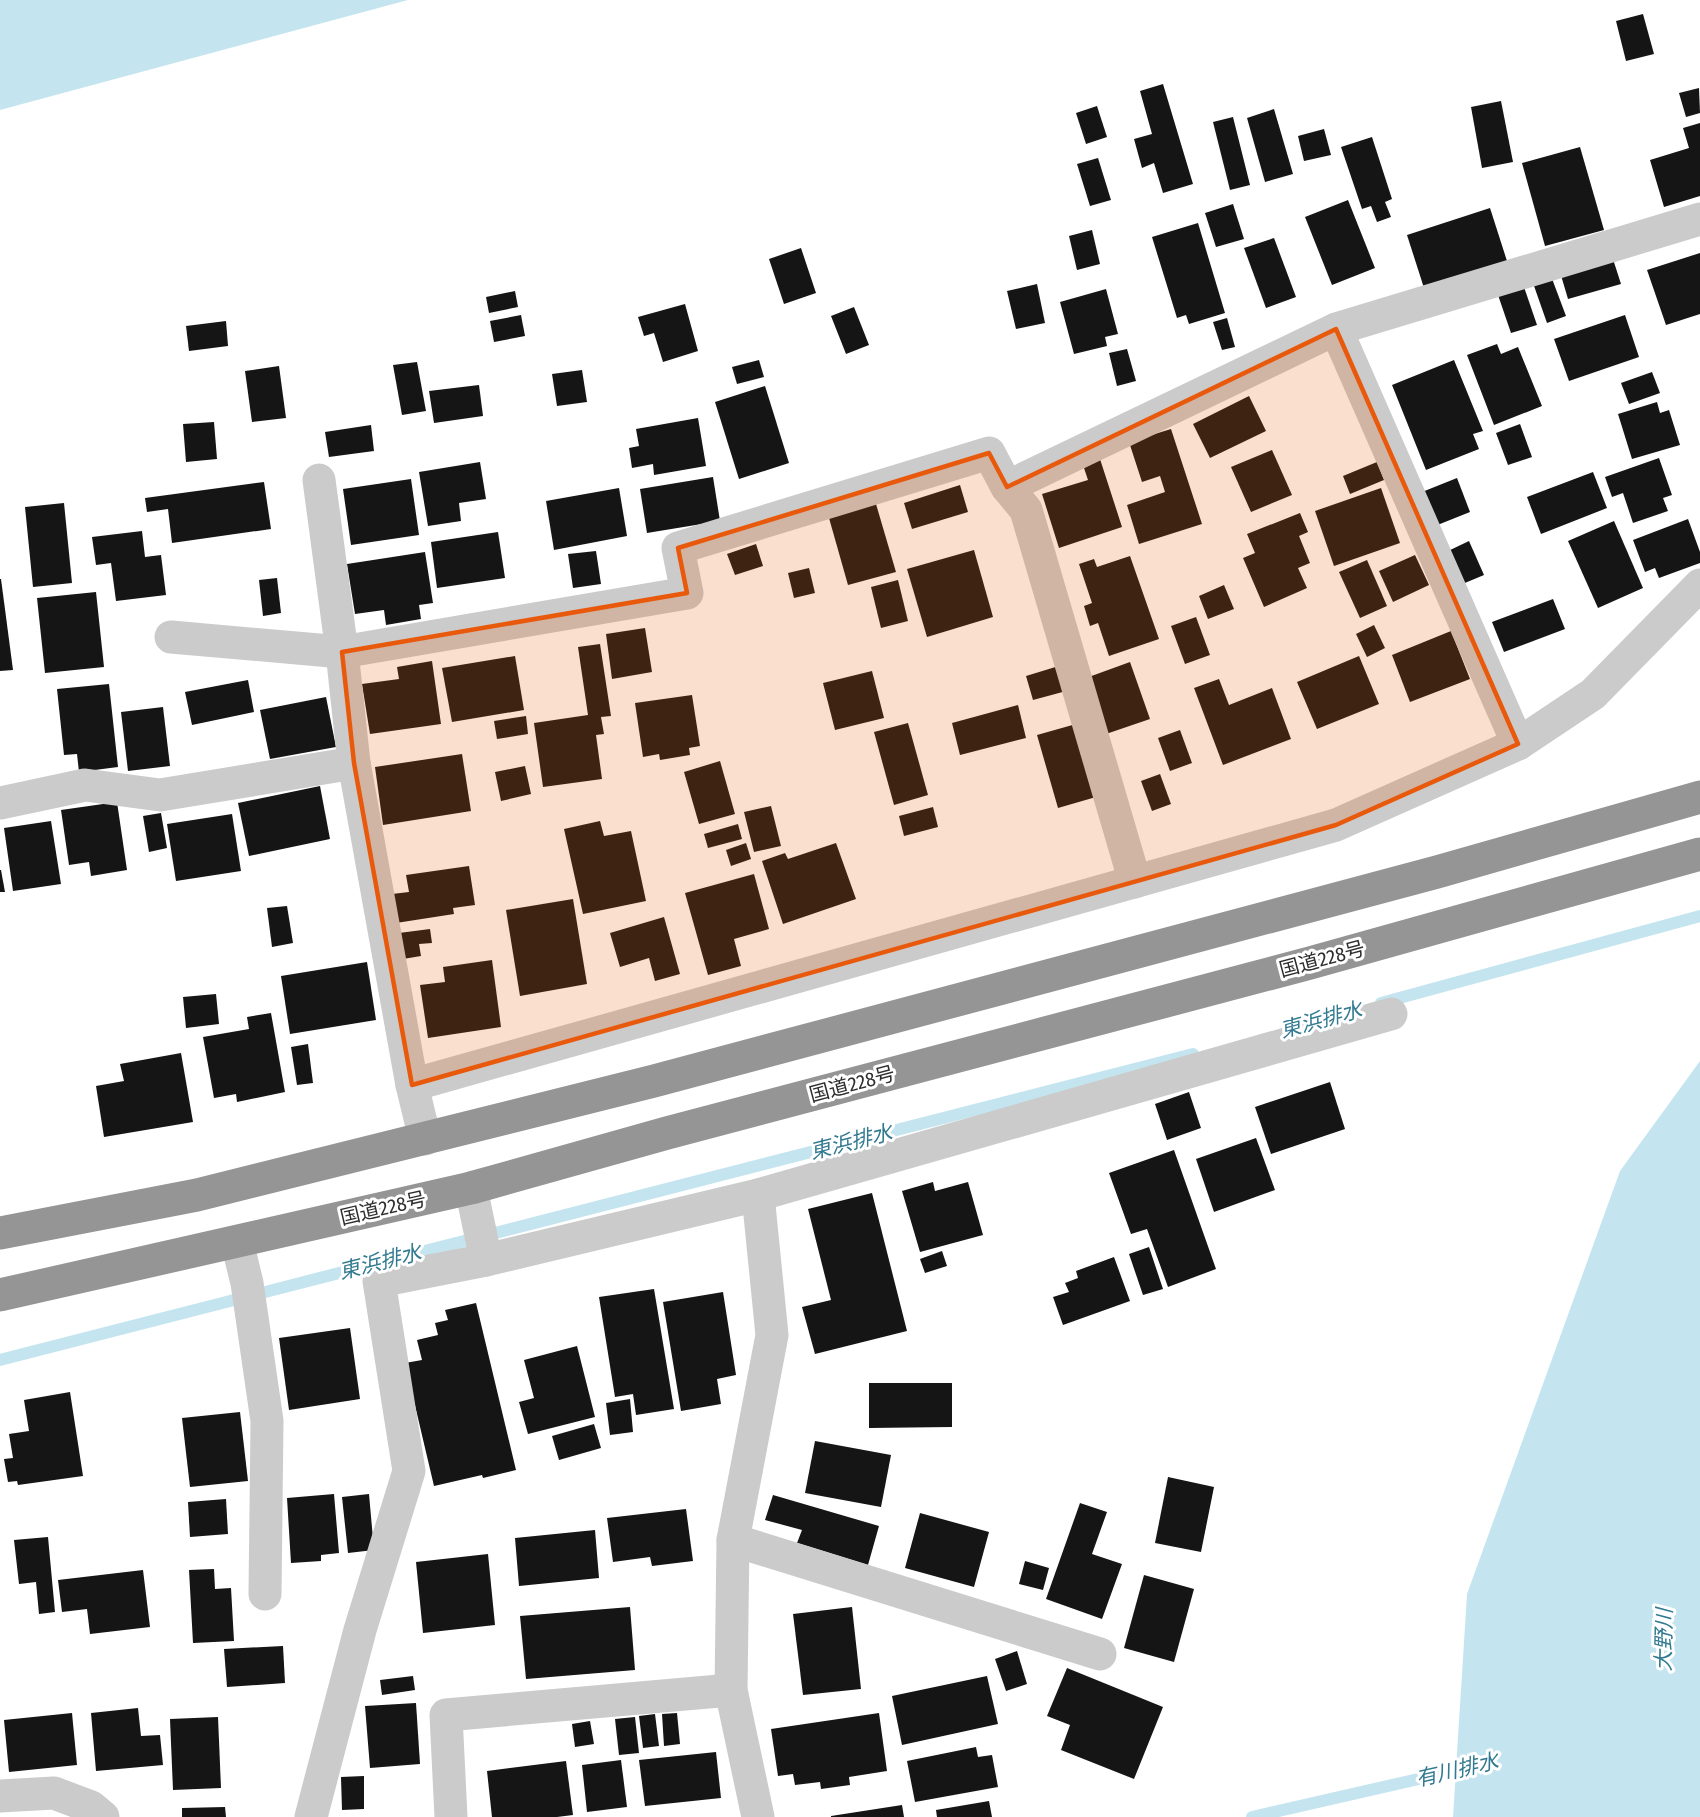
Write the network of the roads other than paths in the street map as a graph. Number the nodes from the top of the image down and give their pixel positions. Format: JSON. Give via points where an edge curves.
{"nodes":[{"id":1,"x":1700,"y":219,"type":"edge"},
{"id":2,"x":1336,"y":329,"type":"junction"},
{"id":3,"x":319,"y":480,"type":"dead end"},
{"id":4,"x":1007,"y":487,"type":"junction"},
{"id":5,"x":1700,"y":585,"type":"edge"},
{"id":6,"x":171,"y":637,"type":"dead end"},
{"id":7,"x":342,"y":652,"type":"junction"},
{"id":8,"x":1518,"y":744,"type":"junction"},
{"id":9,"x":354,"y":764,"type":"junction"},
{"id":10,"x":1700,"y":797,"type":"edge"},
{"id":11,"x":0,"y":803,"type":"edge"},
{"id":12,"x":1700,"y":854,"type":"edge"},
{"id":13,"x":1135,"y":882,"type":"junction"},
{"id":14,"x":1391,"y":1014,"type":"dead end"},
{"id":15,"x":412,"y":1085,"type":"junction"},
{"id":16,"x":425,"y":1139,"type":"junction"},
{"id":17,"x":471,"y":1188,"type":"junction"},
{"id":18,"x":758,"y":1195,"type":"junction"},
{"id":19,"x":0,"y":1233,"type":"edge"},
{"id":20,"x":237,"y":1242,"type":"junction"},
{"id":21,"x":486,"y":1260,"type":"junction"},
{"id":22,"x":0,"y":1295,"type":"edge"},
{"id":23,"x":733,"y":1540,"type":"junction"},
{"id":24,"x":265,"y":1594,"type":"dead end"},
{"id":25,"x":1100,"y":1654,"type":"dead end"},
{"id":26,"x":731,"y":1690,"type":"junction"},
{"id":27,"x":0,"y":1797,"type":"edge"},
{"id":28,"x":103,"y":1817,"type":"edge"},
{"id":29,"x":311,"y":1817,"type":"edge"},
{"id":30,"x":451,"y":1817,"type":"edge"},
{"id":31,"x":758,"y":1817,"type":"edge"}],
"edges":[{"from":1,"to":2,"type":"street"},
{"from":2,"to":4,"type":"street"},
{"from":2,"to":8,"type":"street"},
{"from":3,"to":7,"type":"street"},
{"from":4,"to":7,"type":"street","via":[[988,453],[678,548],[687,593]]},
{"from":4,"to":13,"type":"street","via":[[1026,510]]},
{"from":5,"to":8,"type":"street","via":[[1593,694]]},
{"from":6,"to":7,"type":"street"},
{"from":7,"to":9,"type":"street"},
{"from":8,"to":13,"type":"street","via":[[1336,825]]},
{"from":9,"to":11,"type":"street","via":[[160,795],[85,785]]},
{"from":9,"to":15,"type":"street"},
{"from":10,"to":16,"type":"highway","via":[[1426,875]]},
{"from":12,"to":17,"type":"highway","name":"国道228号"},
{"from":13,"to":15,"type":"street"},
{"from":14,"to":18,"type":"street"},
{"from":15,"to":16,"type":"street"},
{"from":16,"to":19,"type":"highway","via":[[197,1195]]},
{"from":17,"to":20,"type":"highway","name":"国道228号"},
{"from":17,"to":21,"type":"street"},
{"from":18,"to":21,"type":"street"},
{"from":18,"to":23,"type":"street","via":[[772,1335]]},
{"from":20,"to":22,"type":"highway","name":"国道228号"},
{"from":20,"to":24,"type":"street","via":[[247,1283],[267,1421]]},
{"from":21,"to":29,"type":"street","via":[[379,1281],[409,1471],[360,1630]]},
{"from":23,"to":25,"type":"street"},
{"from":23,"to":26,"type":"street"},
{"from":26,"to":30,"type":"street","via":[[446,1715]]},
{"from":26,"to":31,"type":"street"},
{"from":27,"to":28,"type":"street","via":[[54,1793],[91,1807]]}]}
